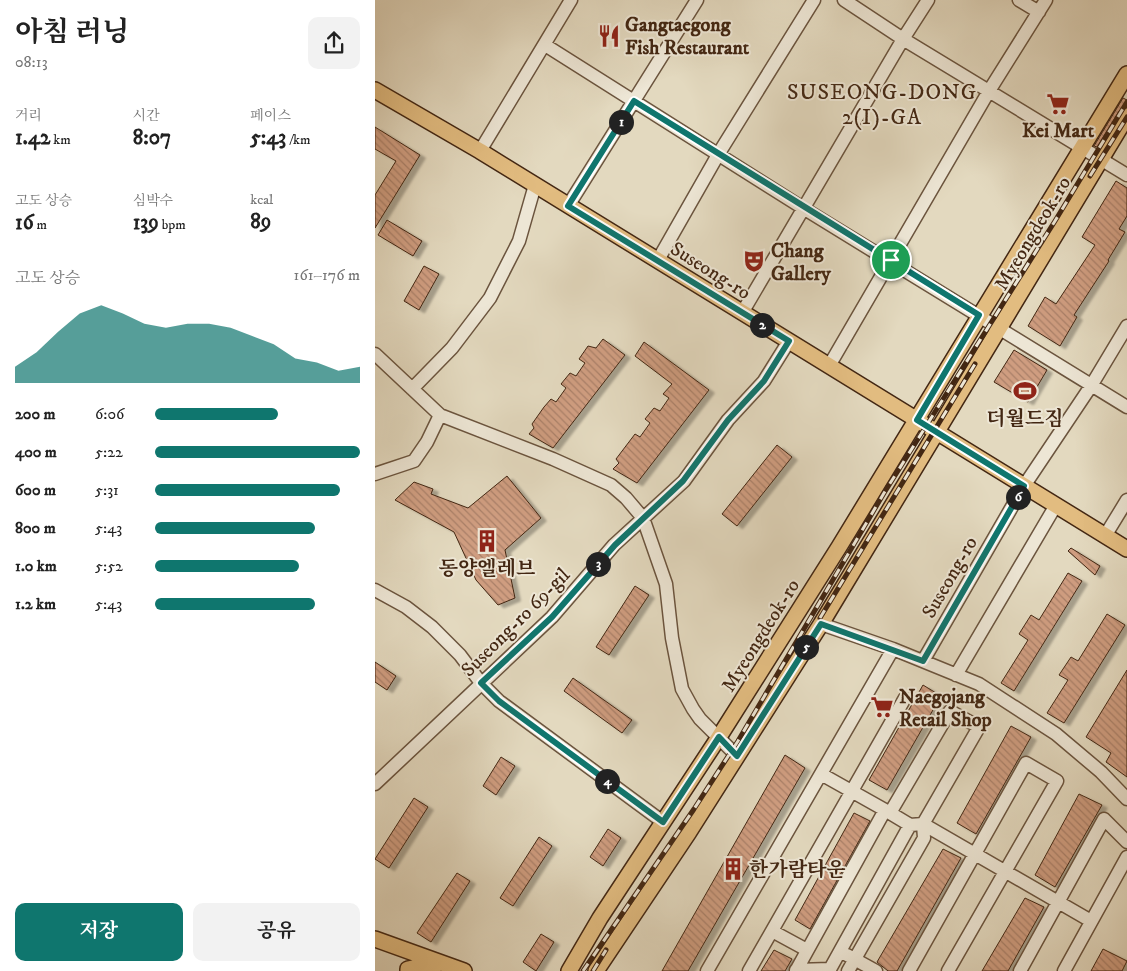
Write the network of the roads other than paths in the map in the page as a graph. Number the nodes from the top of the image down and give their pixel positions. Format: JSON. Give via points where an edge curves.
{"nodes":[{"id":1,"x":571,"y":0,"type":"edge"},
{"id":2,"x":697,"y":0,"type":"edge"},
{"id":3,"x":814,"y":0,"type":"edge"},
{"id":4,"x":844,"y":0,"type":"edge"},
{"id":5,"x":927,"y":0,"type":"edge"},
{"id":6,"x":1019,"y":0,"type":"edge"},
{"id":7,"x":1046,"y":0,"type":"edge"},
{"id":8,"x":1039,"y":12,"type":"junction"},
{"id":9,"x":903,"y":38,"type":"junction"},
{"id":10,"x":545,"y":44,"type":"junction"},
{"id":11,"x":1127,"y":74,"type":"edge"},
{"id":12,"x":375,"y":90,"type":"edge"},
{"id":13,"x":989,"y":91,"type":"junction"},
{"id":14,"x":634,"y":101,"type":"junction"},
{"id":15,"x":1127,"y":116,"type":"edge"},
{"id":16,"x":1083,"y":148,"type":"junction"},
{"id":17,"x":480,"y":152,"type":"junction"},
{"id":18,"x":719,"y":154,"type":"junction"},
{"id":19,"x":1100,"y":158,"type":"junction"},
{"id":20,"x":1127,"y":176,"type":"edge"},
{"id":21,"x":535,"y":185,"type":"junction"},
{"id":22,"x":568,"y":206,"type":"junction"},
{"id":23,"x":803,"y":208,"type":"junction"},
{"id":24,"x":657,"y":260,"type":"junction"},
{"id":25,"x":891,"y":260,"type":"junction"},
{"id":26,"x":742,"y":313,"type":"junction"},
{"id":27,"x":979,"y":315,"type":"junction"},
{"id":28,"x":1127,"y":326,"type":"edge"},
{"id":29,"x":999,"y":328,"type":"junction"},
{"id":30,"x":789,"y":341,"type":"junction"},
{"id":31,"x":375,"y":354,"type":"edge"},
{"id":32,"x":829,"y":366,"type":"junction"},
{"id":33,"x":1091,"y":386,"type":"junction"},
{"id":34,"x":412,"y":389,"type":"junction"},
{"id":35,"x":1127,"y":407,"type":"edge"},
{"id":36,"x":440,"y":415,"type":"junction"},
{"id":37,"x":917,"y":420,"type":"junction"},
{"id":38,"x":936,"y":432,"type":"junction"},
{"id":39,"x":375,"y":474,"type":"edge"},
{"id":40,"x":1024,"y":486,"type":"junction"},
{"id":41,"x":1127,"y":500,"type":"edge"},
{"id":42,"x":1057,"y":506,"type":"junction"},
{"id":43,"x":643,"y":518,"type":"junction"},
{"id":44,"x":1105,"y":536,"type":"junction"},
{"id":45,"x":1127,"y":549,"type":"edge"},
{"id":46,"x":375,"y":590,"type":"edge"},
{"id":47,"x":821,"y":624,"type":"junction"},
{"id":48,"x":893,"y":649,"type":"junction"},
{"id":49,"x":923,"y":661,"type":"junction"},
{"id":50,"x":956,"y":675,"type":"junction"},
{"id":51,"x":481,"y":683,"type":"junction"},
{"id":52,"x":905,"y":698,"type":"dead end"},
{"id":53,"x":719,"y":737,"type":"junction"},
{"id":54,"x":737,"y":756,"type":"junction"},
{"id":55,"x":821,"y":774,"type":"junction"},
{"id":56,"x":375,"y":784,"type":"edge"},
{"id":57,"x":853,"y":792,"type":"junction"},
{"id":58,"x":1127,"y":799,"type":"edge"},
{"id":59,"x":888,"y":812,"type":"junction"},
{"id":60,"x":663,"y":822,"type":"junction"},
{"id":61,"x":916,"y":824,"type":"junction"},
{"id":62,"x":1127,"y":842,"type":"edge"},
{"id":63,"x":974,"y":854,"type":"junction"},
{"id":64,"x":1127,"y":857,"type":"edge"},
{"id":65,"x":1005,"y":872,"type":"junction"},
{"id":66,"x":1058,"y":902,"type":"junction"},
{"id":67,"x":1091,"y":921,"type":"junction"},
{"id":68,"x":772,"y":931,"type":"junction"},
{"id":69,"x":375,"y":939,"type":"edge"},
{"id":70,"x":807,"y":950,"type":"junction"},
{"id":71,"x":840,"y":951,"type":"junction"},
{"id":72,"x":855,"y":959,"type":"junction"},
{"id":73,"x":796,"y":970,"type":"edge"},
{"id":74,"x":829,"y":970,"type":"edge"},
{"id":75,"x":408,"y":971,"type":"edge"},
{"id":76,"x":433,"y":971,"type":"edge"},
{"id":77,"x":464,"y":971,"type":"edge"},
{"id":78,"x":569,"y":971,"type":"edge"},
{"id":79,"x":596,"y":971,"type":"edge"},
{"id":80,"x":707,"y":971,"type":"edge"},
{"id":81,"x":749,"y":971,"type":"edge"},
{"id":82,"x":848,"y":971,"type":"edge"},
{"id":83,"x":876,"y":971,"type":"edge"},
{"id":84,"x":909,"y":971,"type":"edge"},
{"id":85,"x":948,"y":971,"type":"edge"},
{"id":86,"x":1020,"y":971,"type":"edge"},
{"id":87,"x":1064,"y":971,"type":"edge"}],
"edges":[{"from":1,"to":10,"type":"street"},
{"from":2,"to":14,"type":"street"},
{"from":3,"to":18,"type":"street"},
{"from":4,"to":9,"type":"street"},
{"from":5,"to":9,"type":"street"},
{"from":6,"to":8,"type":"street"},
{"from":7,"to":8,"type":"street"},
{"from":8,"to":13,"type":"street"},
{"from":9,"to":13,"type":"street"},
{"from":9,"to":23,"type":"street"},
{"from":10,"to":14,"type":"street"},
{"from":10,"to":17,"type":"street"},
{"from":11,"to":16,"type":"main road","name":"Myeongdeok-ro"},
{"from":12,"to":17,"type":"main road","name":"Suseong-ro"},
{"from":13,"to":16,"type":"street"},
{"from":13,"to":25,"type":"street"},
{"from":14,"to":18,"type":"street"},
{"from":14,"to":22,"type":"street"},
{"from":15,"to":19,"type":"main road","name":"Myeongdeok-ro"},
{"from":16,"to":19,"type":"street"},
{"from":16,"to":27,"type":"main road","name":"Myeongdeok-ro"},
{"from":17,"to":21,"type":"main road","name":"Suseong-ro"},
{"from":18,"to":23,"type":"street"},
{"from":18,"to":24,"type":"street"},
{"from":19,"to":20,"type":"street"},
{"from":19,"to":29,"type":"main road","name":"Myeongdeok-ro"},
{"from":21,"to":22,"type":"main road","name":"Suseong-ro"},
{"from":21,"to":34,"type":"street","via":[[519,241],[490,298],[452,348]]},
{"from":22,"to":24,"type":"main road","name":"Suseong-ro"},
{"from":23,"to":25,"type":"street"},
{"from":23,"to":26,"type":"street"},
{"from":24,"to":26,"type":"main road","name":"Suseong-ro"},
{"from":25,"to":27,"type":"street"},
{"from":25,"to":32,"type":"street"},
{"from":26,"to":30,"type":"main road","name":"Suseong-ro"},
{"from":27,"to":29,"type":"street"},
{"from":27,"to":37,"type":"main road","name":"Myeongdeok-ro"},
{"from":28,"to":33,"type":"street"},
{"from":29,"to":33,"type":"street"},
{"from":29,"to":38,"type":"main road","name":"Myeongdeok-ro"},
{"from":30,"to":32,"type":"main road","name":"Suseong-ro"},
{"from":30,"to":43,"type":"street","name":"Suseong-ro 69-gil","via":[[764,381],[728,420],[683,481]]},
{"from":31,"to":34,"type":"street"},
{"from":32,"to":37,"type":"main road","name":"Suseong-ro"},
{"from":33,"to":35,"type":"street"},
{"from":33,"to":40,"type":"street"},
{"from":34,"to":36,"type":"street"},
{"from":36,"to":39,"type":"street","via":[[414,461]]},
{"from":36,"to":43,"type":"street","via":[[611,485]]},
{"from":37,"to":38,"type":"main road","name":"Suseong-ro"},
{"from":37,"to":53,"type":"main road","name":"Myeongdeok-ro"},
{"from":38,"to":40,"type":"main road","name":"Suseong-ro"},
{"from":38,"to":47,"type":"main road","name":"Myeongdeok-ro"},
{"from":40,"to":42,"type":"main road","name":"Suseong-ro"},
{"from":40,"to":49,"type":"street","name":"Suseong-ro"},
{"from":41,"to":44,"type":"street"},
{"from":42,"to":44,"type":"main road","name":"Suseong-ro"},
{"from":42,"to":50,"type":"street"},
{"from":43,"to":51,"type":"street","name":"Suseong-ro 69-gil","via":[[552,617]]},
{"from":43,"to":53,"type":"street","via":[[666,584],[675,663],[682,689],[693,709]]},
{"from":44,"to":45,"type":"main road","name":"Suseong-ro"},
{"from":46,"to":51,"type":"street","via":[[431,626],[460,655]]},
{"from":47,"to":48,"type":"street"},
{"from":47,"to":54,"type":"main road","name":"Myeongdeok-ro"},
{"from":48,"to":49,"type":"street"},
{"from":48,"to":55,"type":"street"},
{"from":49,"to":50,"type":"street"},
{"from":50,"to":58,"type":"street","via":[[979,684],[1056,734]]},
{"from":51,"to":56,"type":"street","name":"Suseong-ro 69-gil"},
{"from":51,"to":60,"type":"street","via":[[499,701]]},
{"from":52,"to":57,"type":"street"},
{"from":53,"to":54,"type":"street"},
{"from":53,"to":60,"type":"main road","name":"Myeongdeok-ro"},
{"from":54,"to":79,"type":"main road","name":"Myeongdeok-ro"},
{"from":55,"to":57,"type":"street"},
{"from":55,"to":80,"type":"street"},
{"from":57,"to":59,"type":"street"},
{"from":57,"to":68,"type":"street"},
{"from":59,"to":61,"type":"street"},
{"from":59,"to":61,"type":"street","via":[[950,711],[979,727]]},
{"from":59,"to":70,"type":"street"},
{"from":60,"to":78,"type":"main road","name":"Myeongdeok-ro"},
{"from":61,"to":63,"type":"street"},
{"from":61,"to":71,"type":"street"},
{"from":61,"to":72,"type":"street","via":[[924,838]]},
{"from":62,"to":66,"type":"street","via":[[1104,820]]},
{"from":63,"to":65,"type":"street"},
{"from":63,"to":65,"type":"street","via":[[1027,763],[1057,781]]},
{"from":63,"to":84,"type":"street"},
{"from":64,"to":67,"type":"street"},
{"from":65,"to":66,"type":"street"},
{"from":65,"to":85,"type":"street"},
{"from":66,"to":67,"type":"street"},
{"from":66,"to":86,"type":"street"},
{"from":67,"to":87,"type":"street"},
{"from":68,"to":70,"type":"street"},
{"from":68,"to":81,"type":"street"},
{"from":69,"to":77,"type":"main road"},
{"from":70,"to":73,"type":"street"},
{"from":71,"to":72,"type":"street"},
{"from":71,"to":74,"type":"street"},
{"from":72,"to":82,"type":"street"},
{"from":72,"to":83,"type":"street"},
{"from":73,"to":74,"type":"street"},
{"from":75,"to":76,"type":"main road","via":[[417,967]]}]}
